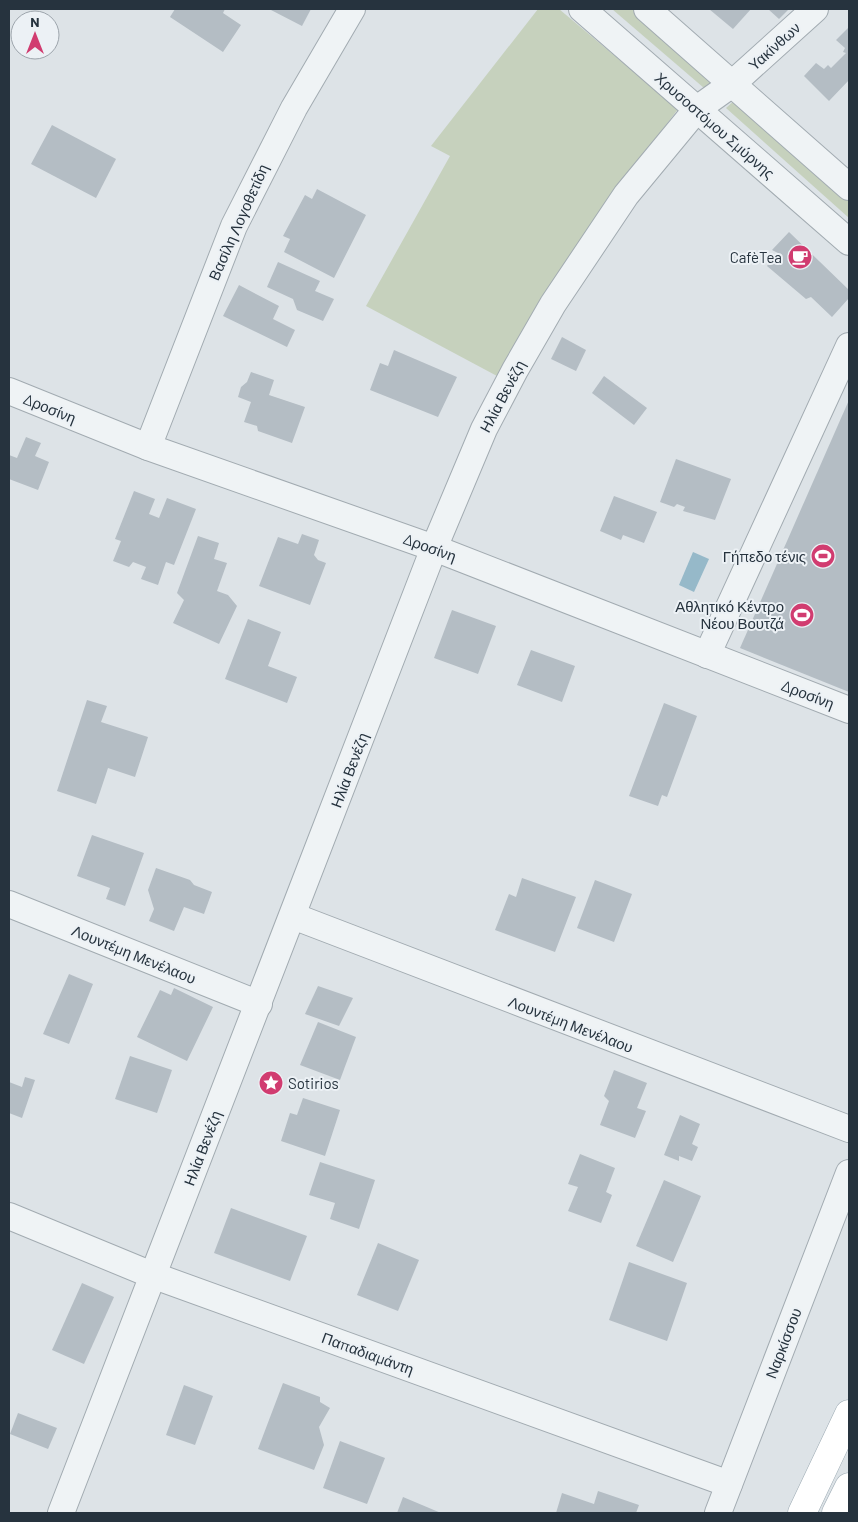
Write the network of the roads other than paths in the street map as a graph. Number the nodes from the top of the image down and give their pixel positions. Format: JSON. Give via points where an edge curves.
{"nodes":[{"id":1,"x":352,"y":9,"type":"edge"},
{"id":2,"x":582,"y":9,"type":"edge"},
{"id":3,"x":647,"y":9,"type":"edge"},
{"id":4,"x":815,"y":9,"type":"edge"},
{"id":5,"x":732,"y":84,"type":"junction"},
{"id":6,"x":697,"y":109,"type":"junction"},
{"id":7,"x":849,"y":187,"type":"edge"},
{"id":8,"x":849,"y":242,"type":"edge"},
{"id":9,"x":849,"y":346,"type":"edge"},
{"id":10,"x":9,"y":391,"type":"edge"},
{"id":11,"x":148,"y":446,"type":"junction"},
{"id":12,"x":434,"y":548,"type":"junction"},
{"id":13,"x":707,"y":655,"type":"junction"},
{"id":14,"x":849,"y":710,"type":"edge"},
{"id":15,"x":9,"y":904,"type":"edge"},
{"id":16,"x":293,"y":916,"type":"junction"},
{"id":17,"x":259,"y":1004,"type":"junction"},
{"id":18,"x":849,"y":1129,"type":"edge"},
{"id":19,"x":849,"y":1173,"type":"edge"},
{"id":20,"x":9,"y":1216,"type":"edge"},
{"id":21,"x":152,"y":1275,"type":"junction"},
{"id":22,"x":849,"y":1414,"type":"edge"},
{"id":23,"x":729,"y":1484,"type":"junction"},
{"id":24,"x":849,"y":1487,"type":"edge"},
{"id":25,"x":62,"y":1513,"type":"edge"},
{"id":26,"x":718,"y":1513,"type":"edge"},
{"id":27,"x":802,"y":1513,"type":"edge"},
{"id":28,"x":836,"y":1513,"type":"edge"}],
"edges":[{"from":1,"to":11,"type":"street","name":"Βασίλη Λογοθετίδη","via":[[294,108],[234,226]]},
{"from":2,"to":6,"type":"street","name":"Χρυσοστόμου Σμύρνης"},
{"from":3,"to":5,"type":"street"},
{"from":4,"to":5,"type":"street","name":"Υακίνθων"},
{"from":5,"to":6,"type":"street","name":"Ηλία Βενέζη"},
{"from":5,"to":7,"type":"street"},
{"from":6,"to":8,"type":"street","name":"Χρυσοστόμου Σμύρνης"},
{"from":6,"to":12,"type":"street","name":"Ηλία Βενέζη","via":[[626,195],[553,304],[484,429]]},
{"from":9,"to":13,"type":"street"},
{"from":10,"to":11,"type":"street","name":"Δροσίνη"},
{"from":11,"to":12,"type":"street","name":"Δροσίνη"},
{"from":12,"to":13,"type":"street","name":"Δροσίνη"},
{"from":12,"to":16,"type":"street","name":"Ηλία Βενέζη"},
{"from":13,"to":14,"type":"street","name":"Δροσίνη"},
{"from":15,"to":17,"type":"street","name":"Λουντέμη Μενέλαου"},
{"from":16,"to":17,"type":"street","name":"Ηλία Βενέζη"},
{"from":16,"to":18,"type":"street","name":"Λουντέμη Μενέλαου"},
{"from":17,"to":21,"type":"street","name":"Ηλία Βενέζη"},
{"from":19,"to":23,"type":"street","name":"Ναρκίσσου"},
{"from":20,"to":21,"type":"street","name":"Παπαδιαμάντη"},
{"from":21,"to":23,"type":"street","name":"Παπαδιαμάντη"},
{"from":21,"to":25,"type":"street","name":"Ηλία Βενέζη"},
{"from":22,"to":27,"type":"main road"},
{"from":23,"to":26,"type":"street","name":"Ναρκίσσου"},
{"from":24,"to":28,"type":"main road"}]}
